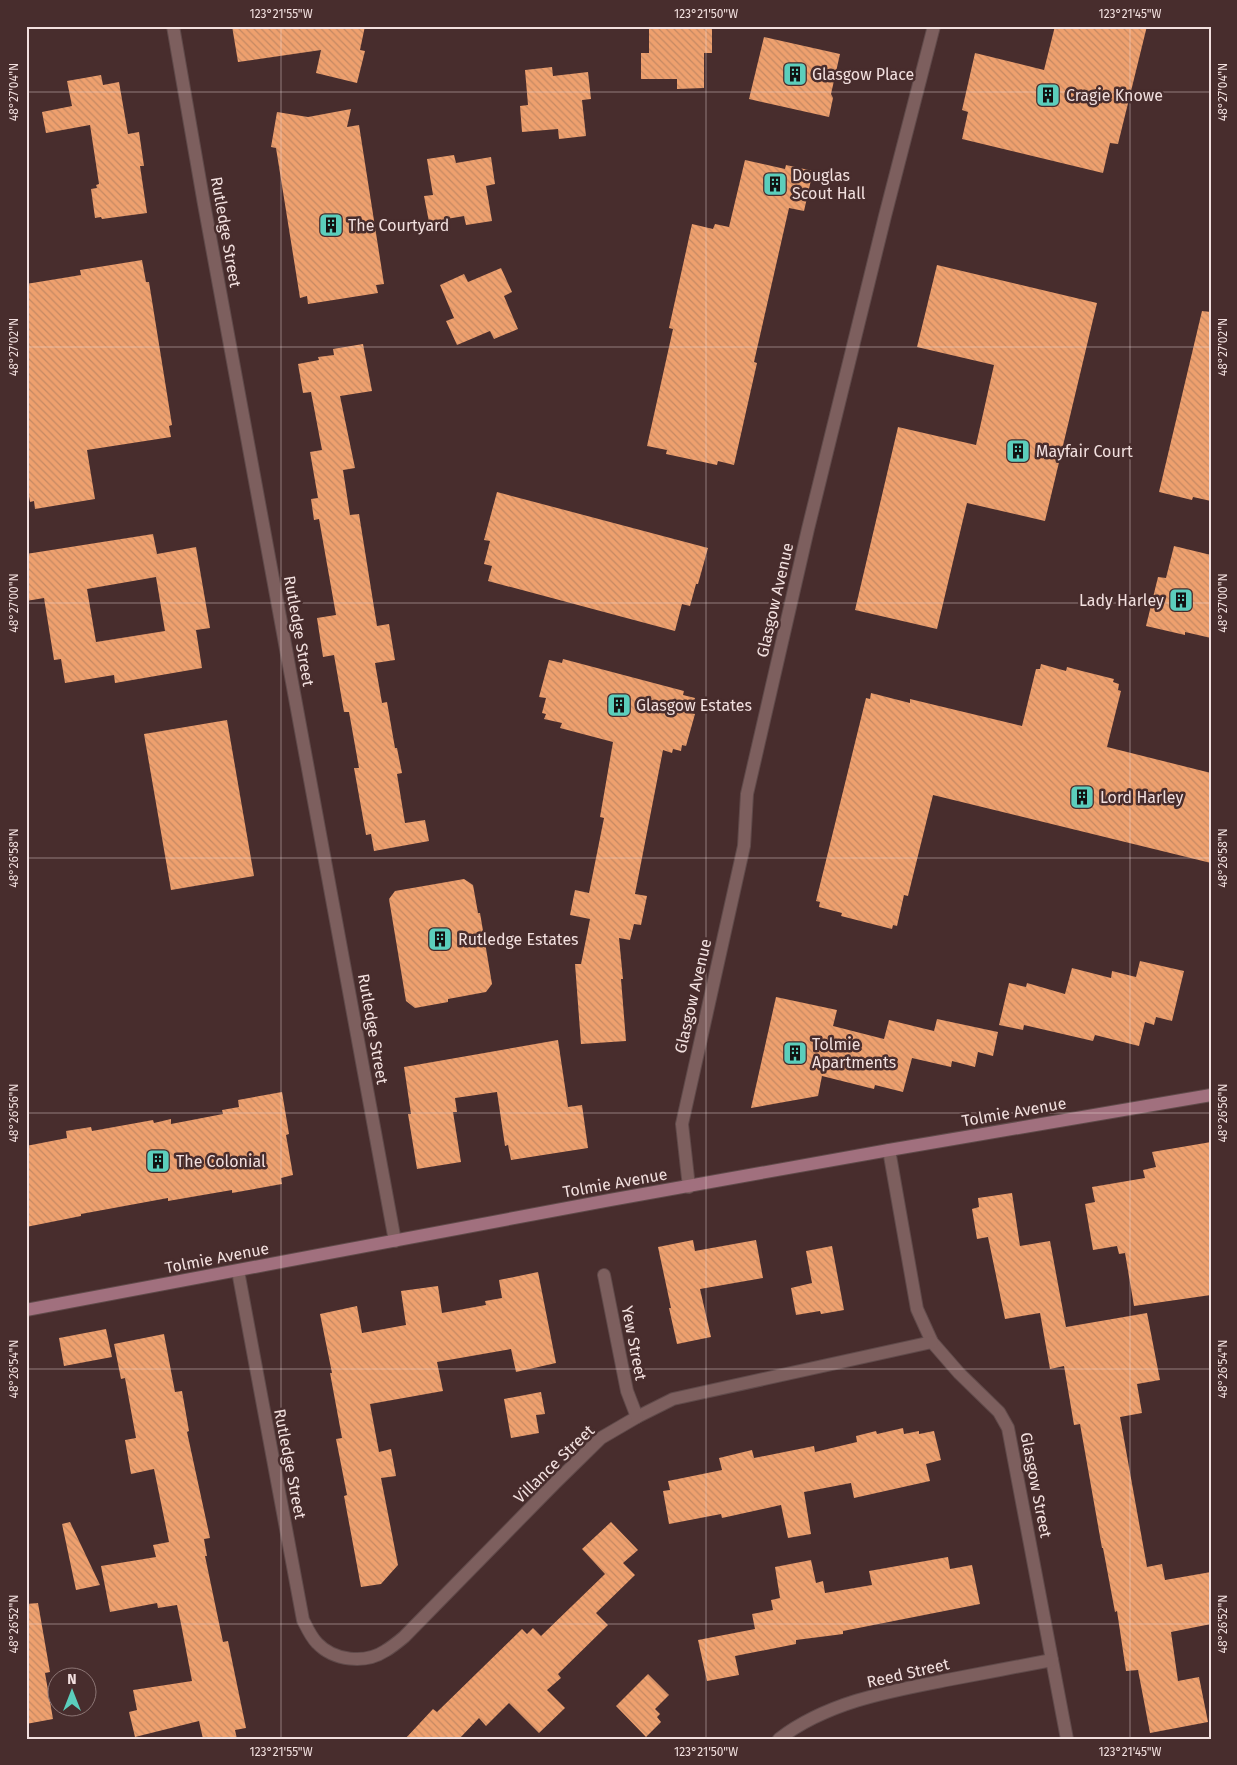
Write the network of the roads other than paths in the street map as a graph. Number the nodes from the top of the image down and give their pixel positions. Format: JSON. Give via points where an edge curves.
{"nodes":[{"id":1,"x":173,"y":26,"type":"edge"},
{"id":2,"x":934,"y":26,"type":"edge"},
{"id":3,"x":1211,"y":1095,"type":"edge"},
{"id":4,"x":890,"y":1150,"type":"junction"},
{"id":5,"x":689,"y":1186,"type":"junction"},
{"id":6,"x":395,"y":1241,"type":"junction"},
{"id":7,"x":238,"y":1271,"type":"junction"},
{"id":8,"x":604,"y":1275,"type":"dead end"},
{"id":9,"x":26,"y":1310,"type":"edge"},
{"id":10,"x":932,"y":1342,"type":"junction"},
{"id":11,"x":637,"y":1417,"type":"junction"},
{"id":12,"x":330,"y":1654,"type":"joint"},
{"id":13,"x":1052,"y":1660,"type":"junction"},
{"id":14,"x":780,"y":1739,"type":"edge"},
{"id":15,"x":1067,"y":1739,"type":"edge"}],
"edges":[{"from":1,"to":6,"type":"street","name":"Rutledge Street"},
{"from":2,"to":5,"type":"street","name":"Glasgow Avenue","via":[[808,529],[747,794],[744,846],[682,1124]]},
{"from":3,"to":4,"type":"street","name":"Tolmie Avenue"},
{"from":4,"to":5,"type":"street","name":"Tolmie Avenue"},
{"from":4,"to":10,"type":"street","name":"Glasgow Street","via":[[917,1309]]},
{"from":5,"to":6,"type":"street","name":"Tolmie Avenue"},
{"from":6,"to":7,"type":"street","name":"Tolmie Avenue"},
{"from":7,"to":9,"type":"street","name":"Tolmie Avenue"},
{"from":7,"to":12,"type":"street","name":"Rutledge Street","via":[[303,1620],[317,1643]]},
{"from":8,"to":11,"type":"street","name":"Yew Street","via":[[627,1391]]},
{"from":10,"to":11,"type":"street","name":"Villance Street","via":[[673,1399]]},
{"from":10,"to":13,"type":"street","name":"Glasgow Street","via":[[999,1412],[1008,1428]]},
{"from":11,"to":12,"type":"street","name":"Villance Street","via":[[601,1438],[404,1637],[372,1657],[347,1658]]},
{"from":13,"to":14,"type":"street","name":"Reed Street","via":[[885,1693],[835,1708]]},
{"from":13,"to":15,"type":"street","name":"Glasgow Street"}]}
